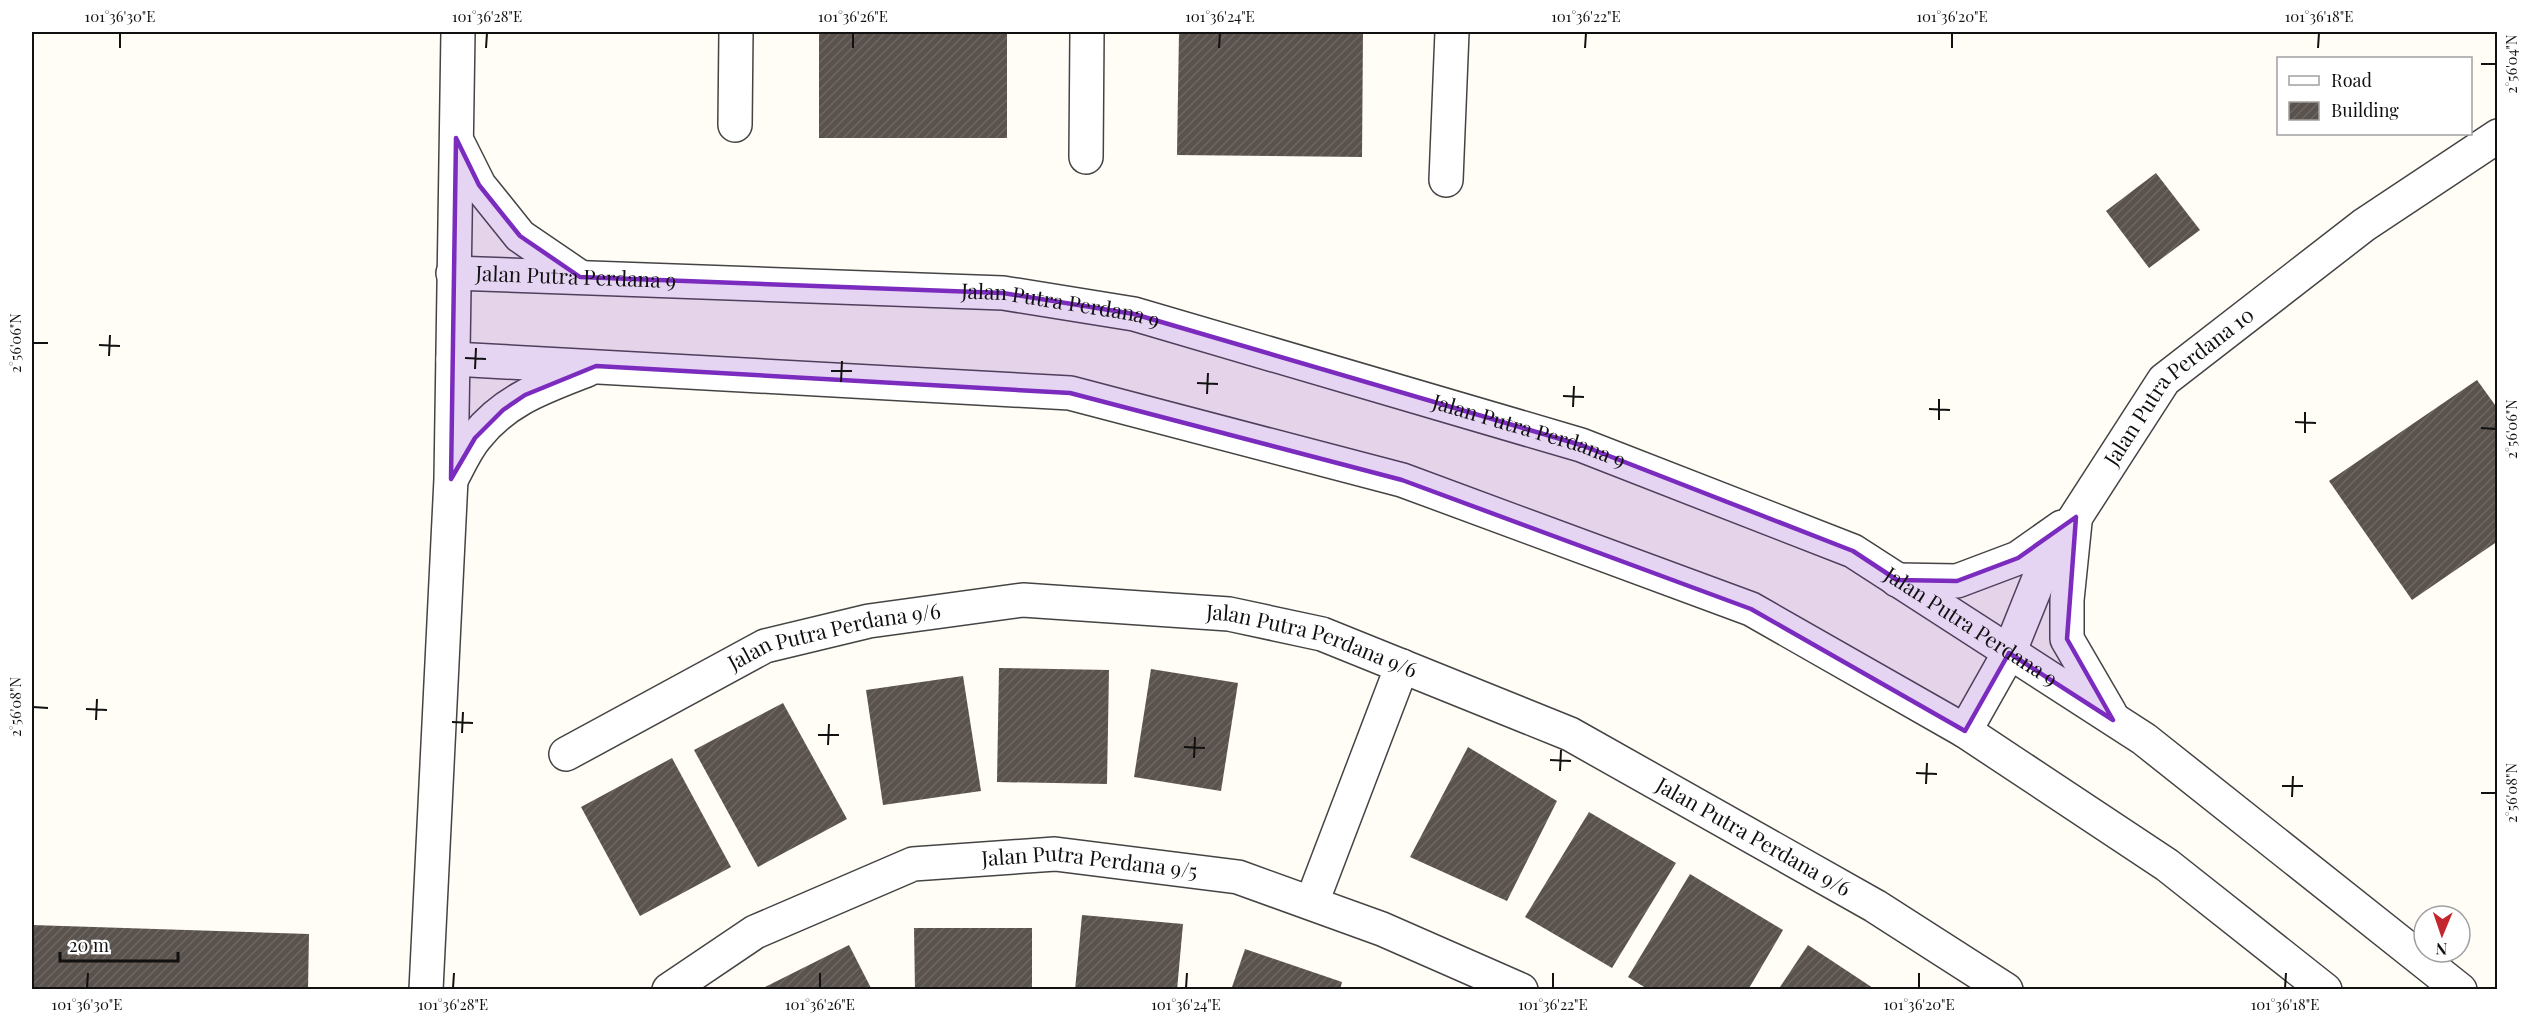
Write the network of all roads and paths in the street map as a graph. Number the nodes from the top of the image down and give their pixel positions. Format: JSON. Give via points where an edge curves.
{"nodes":[{"id":1,"x":458,"y":32,"type":"edge"},
{"id":2,"x":736,"y":32,"type":"edge"},
{"id":3,"x":1088,"y":32,"type":"edge"},
{"id":4,"x":1452,"y":32,"type":"edge"},
{"id":5,"x":735,"y":125,"type":"dead end"},
{"id":6,"x":2498,"y":136,"type":"edge"},
{"id":7,"x":456,"y":138,"type":"junction"},
{"id":8,"x":1086,"y":157,"type":"dead end"},
{"id":9,"x":1446,"y":180,"type":"dead end"},
{"id":10,"x":453,"y":273,"type":"junction"},
{"id":11,"x":580,"y":277,"type":"junction"},
{"id":12,"x":453,"y":359,"type":"junction"},
{"id":13,"x":596,"y":366,"type":"junction"},
{"id":14,"x":451,"y":479,"type":"junction"},
{"id":15,"x":2076,"y":517,"type":"junction"},
{"id":16,"x":1897,"y":580,"type":"junction"},
{"id":17,"x":2010,"y":652,"type":"junction"},
{"id":18,"x":1402,"y":666,"type":"junction"},
{"id":19,"x":2113,"y":720,"type":"junction"},
{"id":20,"x":1965,"y":731,"type":"junction"},
{"id":21,"x":566,"y":754,"type":"dead end"},
{"id":22,"x":1312,"y":902,"type":"junction"},
{"id":23,"x":426,"y":990,"type":"edge"},
{"id":24,"x":669,"y":990,"type":"edge"},
{"id":25,"x":1521,"y":990,"type":"edge"},
{"id":26,"x":2006,"y":990,"type":"edge"},
{"id":27,"x":2325,"y":990,"type":"edge"},
{"id":28,"x":2460,"y":990,"type":"edge"}],
"edges":[{"from":1,"to":7,"type":"street"},
{"from":2,"to":5,"type":"street"},
{"from":3,"to":8,"type":"street"},
{"from":4,"to":9,"type":"street"},
{"from":6,"to":15,"type":"street","name":"Jalan Putra Perdana 10","via":[[2364,225],[2164,380]]},
{"from":7,"to":10,"type":"street"},
{"from":7,"to":11,"type":"street","via":[[479,185],[520,236]]},
{"from":10,"to":11,"type":"street","name":"Jalan Putra Perdana 9"},
{"from":10,"to":12,"type":"street"},
{"from":11,"to":16,"type":"street","name":"Jalan Putra Perdana 9","via":[[1003,293],[1134,314],[1581,445],[1853,551]]},
{"from":12,"to":13,"type":"street"},
{"from":12,"to":14,"type":"street"},
{"from":13,"to":14,"type":"street","via":[[525,395],[503,410],[475,438]]},
{"from":13,"to":20,"type":"street","via":[[1070,393],[1402,480],[1750,609]]},
{"from":14,"to":23,"type":"street"},
{"from":15,"to":16,"type":"street","via":[[2018,558],[1957,581]]},
{"from":15,"to":17,"type":"street","name":"Jalan Putra Perdana 10","via":[[2044,566]]},
{"from":15,"to":19,"type":"street","via":[[2067,639]]},
{"from":16,"to":17,"type":"street","name":"Jalan Putra Perdana 9"},
{"from":17,"to":19,"type":"street","name":"Jalan Putra Perdana 9"},
{"from":17,"to":20,"type":"street","name":"Jalan Putra Perdana 10"},
{"from":18,"to":21,"type":"street","name":"Jalan Putra Perdana 9/6","via":[[1322,634],[1229,614],[1023,600],[869,621],[765,646]]},
{"from":18,"to":22,"type":"street"},
{"from":18,"to":26,"type":"street","name":"Jalan Putra Perdana 9/6","via":[[1570,734],[1875,906]]},
{"from":19,"to":28,"type":"street","name":"Jalan Putra Perdana 9","via":[[2144,739]]},
{"from":20,"to":27,"type":"street","via":[[2167,865]]},
{"from":22,"to":24,"type":"street","name":"Jalan Putra Perdana 9/5","via":[[1238,878],[1056,854],[913,864],[755,932]]},
{"from":22,"to":25,"type":"street","name":"Jalan Putra Perdana 9/5"}]}
